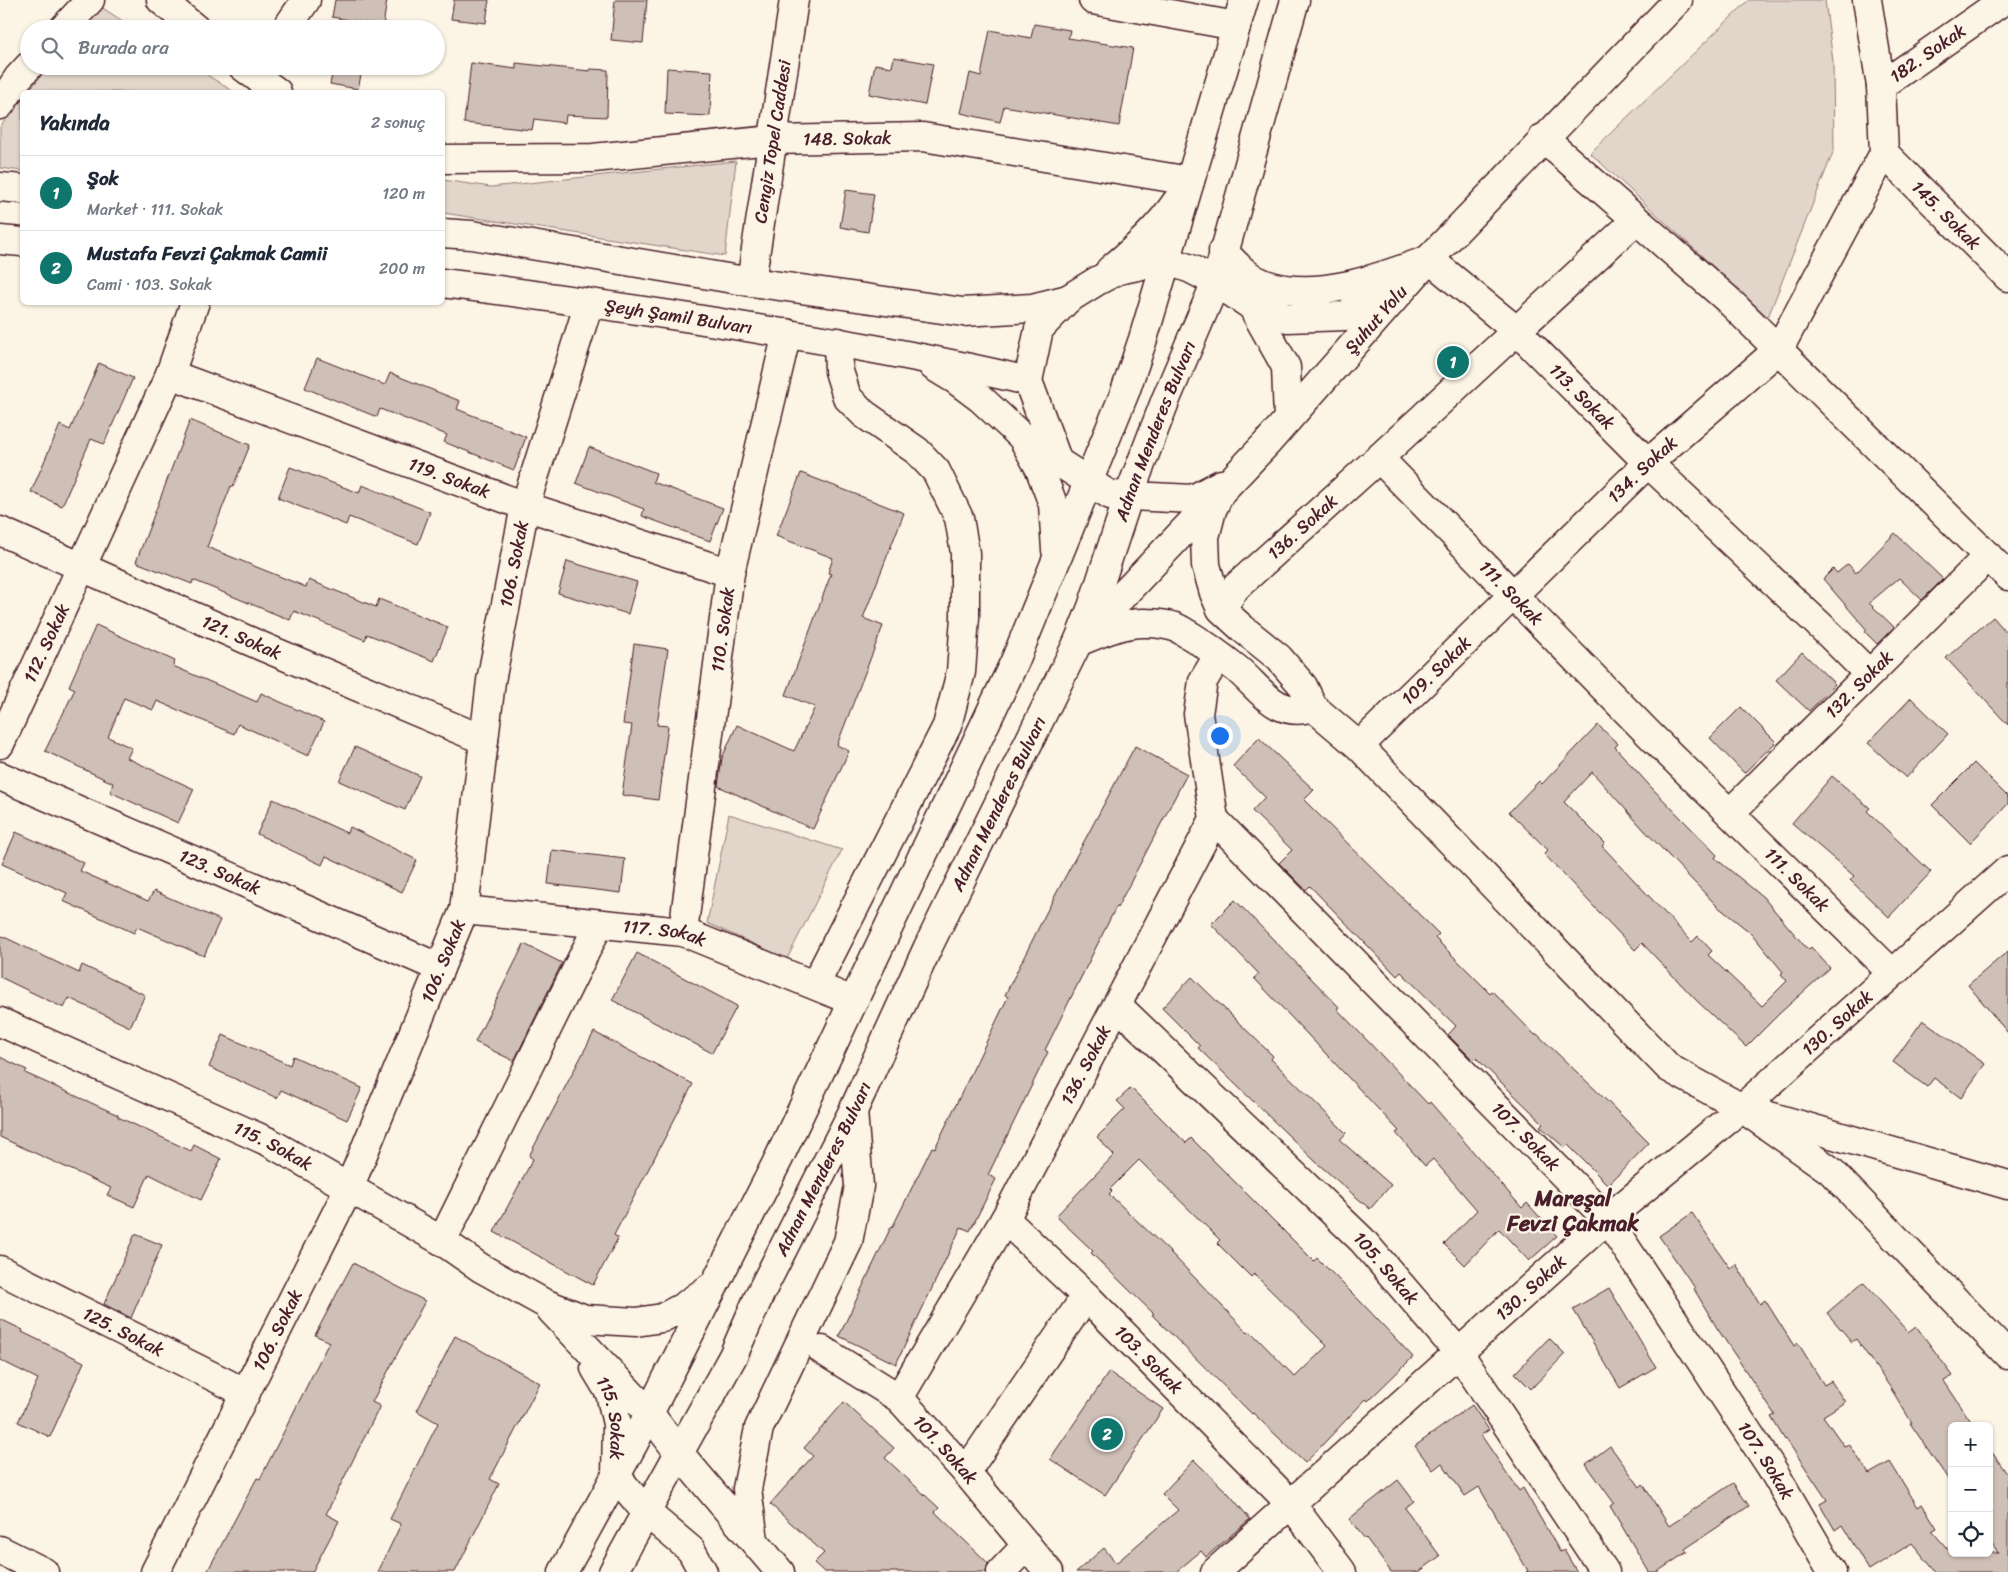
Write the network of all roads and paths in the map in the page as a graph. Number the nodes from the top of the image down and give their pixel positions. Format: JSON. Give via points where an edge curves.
{"nodes":[{"id":1,"x":90,"y":0,"type":"edge"},
{"id":2,"x":161,"y":0,"type":"edge"},
{"id":3,"x":306,"y":0,"type":"edge"},
{"id":4,"x":794,"y":0,"type":"edge"},
{"id":5,"x":1092,"y":0,"type":"edge"},
{"id":6,"x":1244,"y":0,"type":"edge"},
{"id":7,"x":1295,"y":0,"type":"edge"},
{"id":8,"x":1678,"y":0,"type":"edge"},
{"id":9,"x":1867,"y":0,"type":"edge"},
{"id":10,"x":2004,"y":0,"type":"edge"},
{"id":11,"x":71,"y":20,"type":"edge"},
{"id":12,"x":185,"y":20,"type":"edge"},
{"id":13,"x":292,"y":20,"type":"edge"},
{"id":14,"x":1236,"y":26,"type":"junction"},
{"id":15,"x":15,"y":72,"type":"edge"},
{"id":16,"x":257,"y":75,"type":"edge"},
{"id":17,"x":273,"y":85,"type":"edge"},
{"id":18,"x":1881,"y":86,"type":"junction"},
{"id":19,"x":0,"y":105,"type":"edge"},
{"id":20,"x":1543,"y":138,"type":"junction"},
{"id":21,"x":772,"y":140,"type":"junction"},
{"id":22,"x":1884,"y":153,"type":"junction"},
{"id":23,"x":445,"y":159,"type":"edge"},
{"id":24,"x":1190,"y":181,"type":"junction"},
{"id":25,"x":0,"y":187,"type":"edge"},
{"id":26,"x":20,"y":189,"type":"edge"},
{"id":27,"x":1636,"y":220,"type":"junction"},
{"id":28,"x":445,"y":232,"type":"edge"},
{"id":29,"x":0,"y":240,"type":"edge"},
{"id":30,"x":20,"y":242,"type":"edge"},
{"id":31,"x":1224,"y":251,"type":"junction"},
{"id":32,"x":1429,"y":259,"type":"junction"},
{"id":33,"x":1166,"y":260,"type":"junction"},
{"id":34,"x":1403,"y":269,"type":"junction"},
{"id":35,"x":2008,"y":277,"type":"edge"},
{"id":36,"x":1097,"y":281,"type":"junction"},
{"id":37,"x":751,"y":282,"type":"junction"},
{"id":38,"x":1216,"y":282,"type":"junction"},
{"id":39,"x":445,"y":283,"type":"edge"},
{"id":40,"x":1068,"y":299,"type":"junction"},
{"id":41,"x":589,"y":303,"type":"junction"},
{"id":42,"x":194,"y":305,"type":"edge"},
{"id":43,"x":1252,"y":306,"type":"junction"},
{"id":44,"x":963,"y":312,"type":"junction"},
{"id":45,"x":1039,"y":329,"type":"junction"},
{"id":46,"x":1517,"y":330,"type":"junction"},
{"id":47,"x":787,"y":334,"type":"junction"},
{"id":48,"x":838,"y":342,"type":"junction"},
{"id":49,"x":1779,"y":349,"type":"junction"},
{"id":50,"x":914,"y":355,"type":"junction"},
{"id":51,"x":170,"y":374,"type":"junction"},
{"id":52,"x":1028,"y":381,"type":"junction"},
{"id":53,"x":1288,"y":419,"type":"junction"},
{"id":54,"x":1379,"y":458,"type":"junction"},
{"id":55,"x":1648,"y":463,"type":"junction"},
{"id":56,"x":1088,"y":482,"type":"junction"},
{"id":57,"x":1228,"y":484,"type":"junction"},
{"id":58,"x":1129,"y":495,"type":"junction"},
{"id":59,"x":525,"y":506,"type":"junction"},
{"id":60,"x":0,"y":531,"type":"edge"},
{"id":61,"x":1988,"y":556,"type":"junction"},
{"id":62,"x":1056,"y":560,"type":"junction"},
{"id":63,"x":81,"y":568,"type":"junction"},
{"id":64,"x":730,"y":573,"type":"junction"},
{"id":65,"x":2008,"y":576,"type":"edge"},
{"id":66,"x":1513,"y":596,"type":"junction"},
{"id":67,"x":1228,"y":599,"type":"dead end"},
{"id":68,"x":1078,"y":642,"type":"junction"},
{"id":69,"x":1218,"y":656,"type":"junction"},
{"id":70,"x":1869,"y":674,"type":"junction"},
{"id":71,"x":1313,"y":707,"type":"junction"},
{"id":72,"x":484,"y":740,"type":"junction"},
{"id":73,"x":0,"y":744,"type":"edge"},
{"id":74,"x":1359,"y":746,"type":"junction"},
{"id":75,"x":0,"y":776,"type":"edge"},
{"id":76,"x":1730,"y":813,"type":"junction"},
{"id":77,"x":1214,"y":819,"type":"junction"},
{"id":78,"x":2005,"y":881,"type":"edge"},
{"id":79,"x":464,"y":910,"type":"junction"},
{"id":80,"x":599,"y":924,"type":"junction"},
{"id":81,"x":683,"y":932,"type":"junction"},
{"id":82,"x":440,"y":968,"type":"junction"},
{"id":83,"x":1892,"y":973,"type":"junction"},
{"id":84,"x":815,"y":986,"type":"junction"},
{"id":85,"x":853,"y":1001,"type":"junction"},
{"id":86,"x":1118,"y":1006,"type":"junction"},
{"id":87,"x":0,"y":1022,"type":"edge"},
{"id":88,"x":1742,"y":1108,"type":"junction"},
{"id":89,"x":854,"y":1110,"type":"junction"},
{"id":90,"x":2008,"y":1185,"type":"edge"},
{"id":91,"x":349,"y":1188,"type":"junction"},
{"id":92,"x":1005,"y":1219,"type":"junction"},
{"id":93,"x":1607,"y":1219,"type":"junction"},
{"id":94,"x":442,"y":1242,"type":"junction"},
{"id":95,"x":0,"y":1270,"type":"edge"},
{"id":96,"x":715,"y":1285,"type":"junction"},
{"id":97,"x":1086,"y":1296,"type":"junction"},
{"id":98,"x":538,"y":1300,"type":"junction"},
{"id":99,"x":822,"y":1350,"type":"dead end"},
{"id":100,"x":1459,"y":1353,"type":"junction"},
{"id":101,"x":2008,"y":1353,"type":"edge"},
{"id":102,"x":246,"y":1393,"type":"junction"},
{"id":103,"x":899,"y":1398,"type":"junction"},
{"id":104,"x":649,"y":1413,"type":"junction"},
{"id":105,"x":679,"y":1453,"type":"junction"},
{"id":106,"x":966,"y":1472,"type":"junction"},
{"id":107,"x":616,"y":1476,"type":"junction"},
{"id":108,"x":1291,"y":1504,"type":"junction"},
{"id":109,"x":646,"y":1512,"type":"junction"},
{"id":110,"x":754,"y":1540,"type":"junction"},
{"id":111,"x":1027,"y":1545,"type":"junction"},
{"id":112,"x":0,"y":1550,"type":"edge"},
{"id":113,"x":44,"y":1572,"type":"edge"},
{"id":114,"x":155,"y":1572,"type":"edge"},
{"id":115,"x":564,"y":1572,"type":"edge"},
{"id":116,"x":613,"y":1572,"type":"edge"},
{"id":117,"x":703,"y":1572,"type":"edge"},
{"id":118,"x":780,"y":1572,"type":"edge"},
{"id":119,"x":1000,"y":1572,"type":"edge"},
{"id":120,"x":1049,"y":1572,"type":"edge"},
{"id":121,"x":1215,"y":1572,"type":"edge"},
{"id":122,"x":1342,"y":1572,"type":"edge"},
{"id":123,"x":1605,"y":1572,"type":"edge"},
{"id":124,"x":1832,"y":1572,"type":"edge"}],
"edges":[{"from":1,"to":11,"type":"street"},
{"from":2,"to":12,"type":"street"},
{"from":3,"to":13,"type":"street"},
{"from":4,"to":21,"type":"street","name":"Cengiz Topel Caddesi"},
{"from":5,"to":14,"type":"street"},
{"from":6,"to":14,"type":"street"},
{"from":7,"to":31,"type":"street","name":"Adnan Menderes Bulvarı"},
{"from":8,"to":20,"type":"street","name":"Şuhut Yolu"},
{"from":9,"to":18,"type":"street"},
{"from":10,"to":18,"type":"street","name":"182. Sokak"},
{"from":14,"to":24,"type":"street"},
{"from":15,"to":19,"type":"street"},
{"from":16,"to":17,"type":"street"},
{"from":18,"to":22,"type":"street","name":"182. Sokak"},
{"from":20,"to":27,"type":"street"},
{"from":20,"to":32,"type":"street","name":"Şuhut Yolu"},
{"from":21,"to":23,"type":"street","name":"148. Sokak","via":[[593,158]]},
{"from":21,"to":24,"type":"street","name":"148. Sokak","via":[[923,137]]},
{"from":21,"to":37,"type":"street","name":"Cengiz Topel Caddesi"},
{"from":22,"to":35,"type":"street","name":"145. Sokak"},
{"from":22,"to":49,"type":"street"},
{"from":24,"to":33,"type":"street"},
{"from":24,"to":36,"type":"street","via":[[1163,223]]},
{"from":25,"to":26,"type":"street"},
{"from":27,"to":46,"type":"street"},
{"from":27,"to":49,"type":"street"},
{"from":28,"to":37,"type":"street"},
{"from":29,"to":30,"type":"street"},
{"from":31,"to":34,"type":"street","via":[[1244,273],[1265,284],[1301,291],[1340,287]]},
{"from":31,"to":38,"type":"street","name":"Adnan Menderes Bulvarı"},
{"from":32,"to":34,"type":"street"},
{"from":32,"to":46,"type":"street","name":"113. Sokak"},
{"from":32,"to":53,"type":"street","name":"Şuhut Yolu"},
{"from":33,"to":36,"type":"street","via":[[1118,270]]},
{"from":33,"to":38,"type":"street"},
{"from":33,"to":56,"type":"street","via":[[1128,383]]},
{"from":34,"to":43,"type":"street","via":[[1346,316],[1287,318]]},
{"from":36,"to":40,"type":"street"},
{"from":37,"to":44,"type":"street"},
{"from":38,"to":43,"type":"street"},
{"from":38,"to":58,"type":"street","name":"Adnan Menderes Bulvarı"},
{"from":39,"to":41,"type":"street","name":"Şeyh Şamil Bulvarı"},
{"from":40,"to":44,"type":"street","via":[[1032,308]]},
{"from":40,"to":45,"type":"street"},
{"from":41,"to":47,"type":"street","name":"Şeyh Şamil Bulvarı"},
{"from":41,"to":59,"type":"street","name":"106. Sokak"},
{"from":42,"to":51,"type":"street","name":"112. Sokak"},
{"from":43,"to":53,"type":"street","via":[[1286,367]]},
{"from":44,"to":45,"type":"street"},
{"from":45,"to":52,"type":"street"},
{"from":46,"to":54,"type":"street"},
{"from":46,"to":55,"type":"street","name":"113. Sokak"},
{"from":47,"to":48,"type":"street","name":"Şeyh Şamil Bulvarı"},
{"from":47,"to":64,"type":"street","name":"110. Sokak"},
{"from":48,"to":50,"type":"street","name":"Şeyh Şamil Bulvarı"},
{"from":48,"to":84,"type":"street","via":[[839,371],[847,397],[864,414],[917,451],[936,471],[959,518],[965,553],[965,617],[961,672],[947,726]]},
{"from":49,"to":55,"type":"street","name":"134. Sokak"},
{"from":49,"to":61,"type":"street"},
{"from":50,"to":52,"type":"street","name":"Şeyh Şamil Bulvarı"},
{"from":50,"to":62,"type":"street","via":[[962,385],[1022,437],[1039,466],[1054,504]]},
{"from":51,"to":59,"type":"street","name":"119. Sokak"},
{"from":51,"to":63,"type":"street","name":"112. Sokak"},
{"from":52,"to":56,"type":"street","via":[[1058,462]]},
{"from":53,"to":57,"type":"street","name":"Şuhut Yolu"},
{"from":54,"to":66,"type":"street","name":"111. Sokak"},
{"from":54,"to":67,"type":"street","name":"136. Sokak","via":[[1236,587]]},
{"from":55,"to":66,"type":"street","name":"134. Sokak"},
{"from":55,"to":70,"type":"street","name":"113. Sokak"},
{"from":56,"to":58,"type":"street","via":[[1110,495]]},
{"from":56,"to":62,"type":"street"},
{"from":57,"to":58,"type":"street","via":[[1193,499]]},
{"from":57,"to":68,"type":"street","name":"Şuhut Yolu"},
{"from":57,"to":71,"type":"street","via":[[1212,510],[1205,537],[1206,565],[1214,593],[1221,608],[1243,630],[1292,671]]},
{"from":58,"to":68,"type":"street","name":"Adnan Menderes Bulvarı"},
{"from":59,"to":64,"type":"street","name":"119. Sokak"},
{"from":59,"to":72,"type":"street","name":"106. Sokak","via":[[491,681]]},
{"from":60,"to":63,"type":"street","name":"121. Sokak"},
{"from":61,"to":65,"type":"street"},
{"from":61,"to":70,"type":"street","name":"132. Sokak"},
{"from":62,"to":85,"type":"street","via":[[1015,661]]},
{"from":63,"to":72,"type":"street","name":"121. Sokak"},
{"from":63,"to":73,"type":"street","name":"112. Sokak"},
{"from":64,"to":81,"type":"street","name":"110. Sokak"},
{"from":66,"to":74,"type":"street","name":"109. Sokak"},
{"from":66,"to":76,"type":"street","name":"111. Sokak"},
{"from":68,"to":69,"type":"street","via":[[1111,628],[1147,623],[1179,628]]},
{"from":68,"to":89,"type":"street","name":"Adnan Menderes Bulvarı","via":[[928,947]]},
{"from":69,"to":71,"type":"street","via":[[1237,669],[1271,702],[1300,712]]},
{"from":69,"to":77,"type":"street","via":[[1203,681],[1198,714]]},
{"from":70,"to":76,"type":"street","name":"132. Sokak"},
{"from":71,"to":74,"type":"street"},
{"from":72,"to":79,"type":"street","name":"106. Sokak"},
{"from":74,"to":88,"type":"street","via":[[1668,1068]]},
{"from":75,"to":82,"type":"street","name":"123. Sokak"},
{"from":76,"to":83,"type":"street","name":"111. Sokak"},
{"from":77,"to":86,"type":"street","name":"136. Sokak"},
{"from":77,"to":93,"type":"street","name":"107. Sokak"},
{"from":78,"to":83,"type":"street","name":"130. Sokak"},
{"from":79,"to":80,"type":"street","name":"117. Sokak"},
{"from":79,"to":82,"type":"street","name":"106. Sokak"},
{"from":80,"to":81,"type":"street","name":"117. Sokak"},
{"from":80,"to":94,"type":"street"},
{"from":81,"to":84,"type":"street","name":"117. Sokak"},
{"from":82,"to":91,"type":"street","name":"106. Sokak"},
{"from":83,"to":88,"type":"street","name":"130. Sokak"},
{"from":84,"to":85,"type":"street","name":"117. Sokak"},
{"from":85,"to":96,"type":"street"},
{"from":86,"to":92,"type":"street","name":"136. Sokak"},
{"from":86,"to":100,"type":"street","name":"105. Sokak","via":[[1362,1240]]},
{"from":87,"to":91,"type":"street","name":"115. Sokak","via":[[269,1142]]},
{"from":88,"to":90,"type":"street"},
{"from":88,"to":93,"type":"street","name":"130. Sokak"},
{"from":88,"to":101,"type":"street","via":[[1830,1170]]},
{"from":89,"to":105,"type":"street","name":"Adnan Menderes Bulvarı","via":[[760,1294],[733,1356]]},
{"from":89,"to":110,"type":"street","via":[[860,1186],[848,1242],[760,1428],[747,1488]]},
{"from":91,"to":94,"type":"street","name":"115. Sokak"},
{"from":91,"to":102,"type":"street","name":"106. Sokak"},
{"from":92,"to":97,"type":"street","name":"103. Sokak"},
{"from":92,"to":103,"type":"street","name":"136. Sokak"},
{"from":93,"to":100,"type":"street","name":"130. Sokak"},
{"from":93,"to":124,"type":"street","name":"107. Sokak","via":[[1771,1467]]},
{"from":94,"to":98,"type":"street","name":"115. Sokak"},
{"from":95,"to":102,"type":"street","name":"125. Sokak"},
{"from":96,"to":98,"type":"street","via":[[662,1318],[636,1322],[585,1320]]},
{"from":96,"to":104,"type":"street"},
{"from":97,"to":106,"type":"street"},
{"from":97,"to":108,"type":"street","name":"103. Sokak"},
{"from":98,"to":104,"type":"street"},
{"from":98,"to":107,"type":"street","name":"115. Sokak","via":[[592,1363],[610,1393],[618,1424]]},
{"from":99,"to":103,"type":"street","name":"101. Sokak"},
{"from":100,"to":108,"type":"street","name":"130. Sokak"},
{"from":100,"to":123,"type":"street","name":"105. Sokak"},
{"from":102,"to":114,"type":"street","name":"106. Sokak"},
{"from":103,"to":106,"type":"street","name":"101. Sokak"},
{"from":104,"to":105,"type":"street"},
{"from":104,"to":107,"type":"street"},
{"from":105,"to":109,"type":"street","name":"Adnan Menderes Bulvarı"},
{"from":105,"to":110,"type":"street"},
{"from":106,"to":111,"type":"street","name":"101. Sokak"},
{"from":107,"to":109,"type":"street"},
{"from":107,"to":115,"type":"street"},
{"from":108,"to":121,"type":"street","name":"130. Sokak"},
{"from":108,"to":122,"type":"street","name":"103. Sokak"},
{"from":109,"to":116,"type":"street","name":"Adnan Menderes Bulvarı"},
{"from":109,"to":117,"type":"street","via":[[691,1550]]},
{"from":110,"to":118,"type":"street"},
{"from":111,"to":119,"type":"street"},
{"from":111,"to":120,"type":"street","name":"101. Sokak"},
{"from":112,"to":113,"type":"street"}]}
